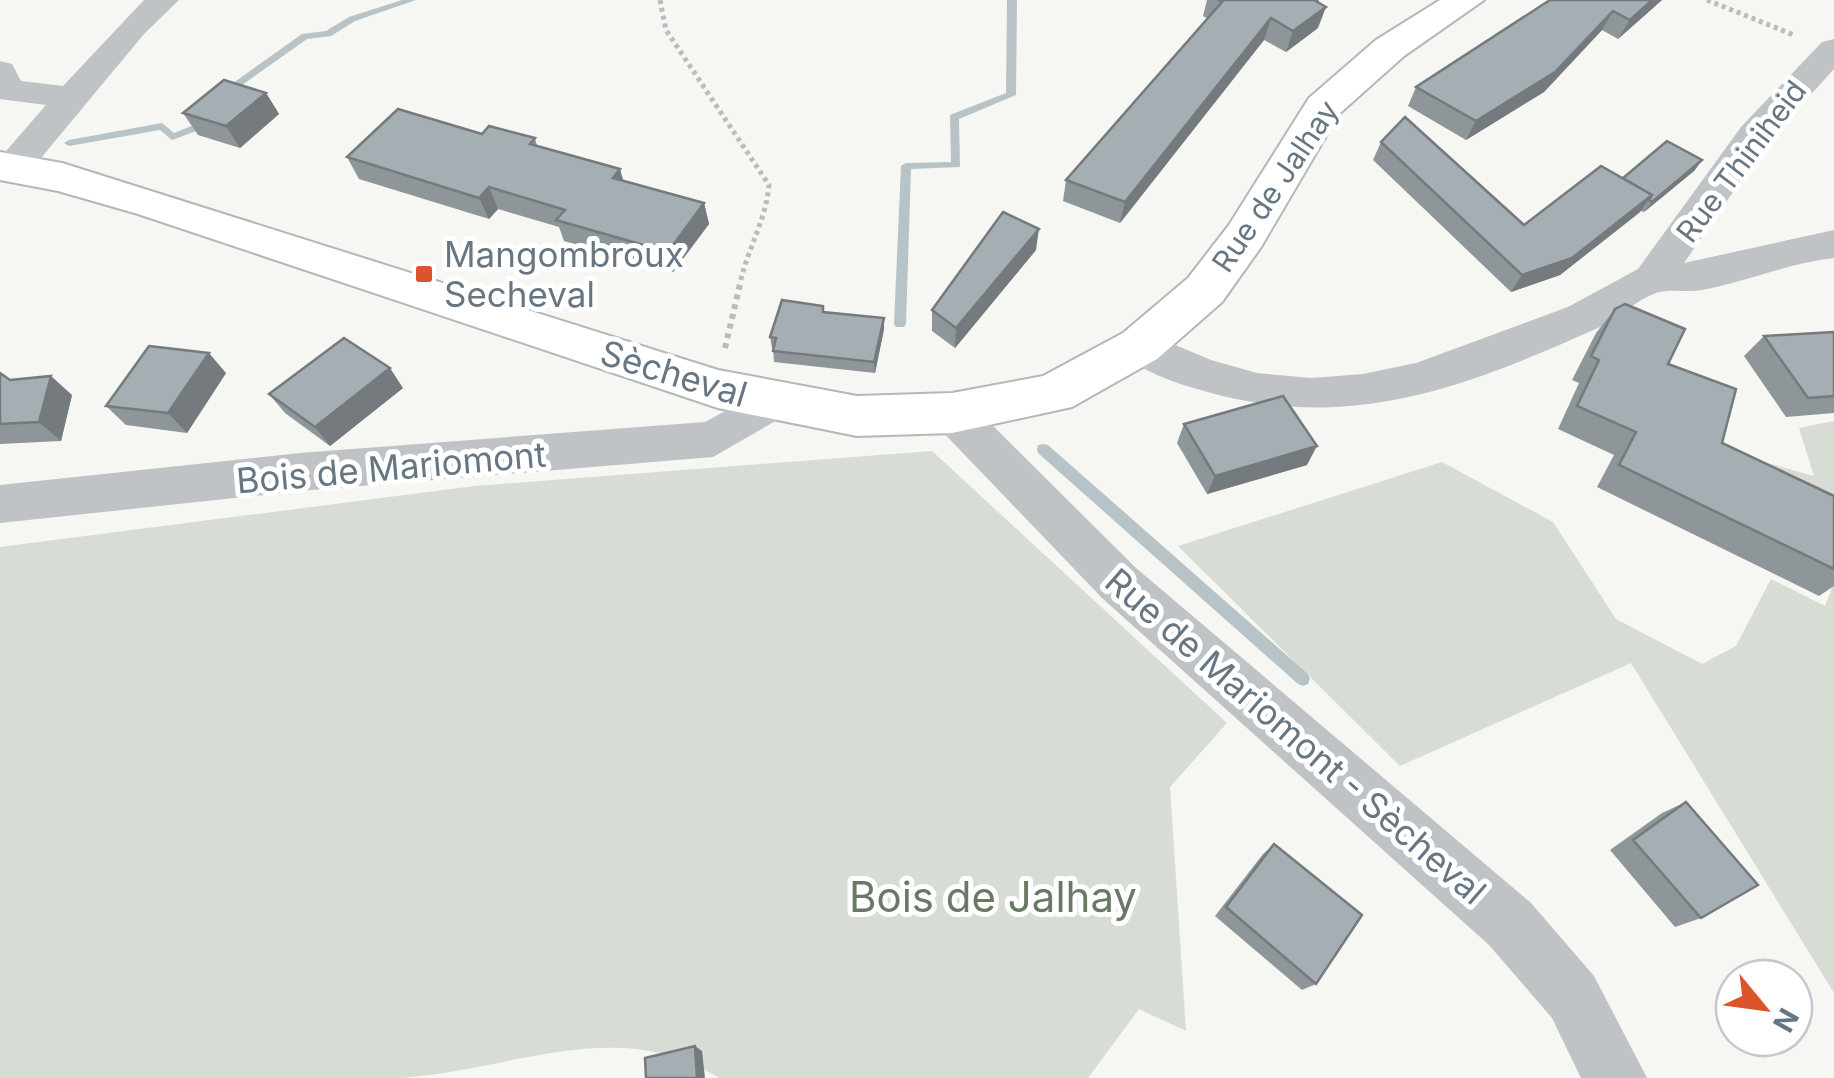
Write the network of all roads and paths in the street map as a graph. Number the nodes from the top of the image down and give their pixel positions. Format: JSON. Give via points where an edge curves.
{"nodes":[{"id":1,"x":163,"y":0,"type":"edge"},
{"id":2,"x":660,"y":0,"type":"edge"},
{"id":3,"x":1466,"y":0,"type":"edge"},
{"id":4,"x":1708,"y":0,"type":"edge"},
{"id":5,"x":1792,"y":34,"type":"dead end"},
{"id":6,"x":1834,"y":49,"type":"edge"},
{"id":7,"x":0,"y":71,"type":"edge"},
{"id":8,"x":75,"y":98,"type":"junction"},
{"id":9,"x":7,"y":167,"type":"edge"},
{"id":10,"x":1834,"y":244,"type":"edge"},
{"id":11,"x":1653,"y":278,"type":"junction"},
{"id":12,"x":1140,"y":346,"type":"junction"},
{"id":13,"x":718,"y":389,"type":"junction"},
{"id":14,"x":772,"y":403,"type":"junction"},
{"id":15,"x":952,"y":412,"type":"junction"},
{"id":16,"x":0,"y":504,"type":"edge"},
{"id":17,"x":1615,"y":1078,"type":"edge"}],
"edges":[{"from":1,"to":8,"type":"street","via":[[132,26]]},
{"from":2,"to":13,"type":"path","via":[[666,30],[769,185],[767,213],[748,248],[732,305]]},
{"from":3,"to":12,"type":"main road","name":"Rue de Jalhay","via":[[1354,74],[1302,137],[1205,290]]},
{"from":4,"to":5,"type":"path"},
{"from":6,"to":11,"type":"street","name":"Rue Thiniheid","via":[[1754,135]]},
{"from":7,"to":8,"type":"street","via":[[7,90]]},
{"from":8,"to":9,"type":"street"},
{"from":9,"to":13,"type":"main road","name":"Sècheval","via":[[62,177]]},
{"from":10,"to":11,"type":"street","via":[[1696,277]]},
{"from":11,"to":12,"type":"street","via":[[1603,310],[1443,375],[1387,390],[1307,394],[1218,383]]},
{"from":12,"to":15,"type":"main road","name":"Rue de Jalhay","via":[[1054,394]]},
{"from":13,"to":14,"type":"main road","name":"Sècheval"},
{"from":14,"to":15,"type":"main road","name":"Sècheval","via":[[857,416]]},
{"from":14,"to":16,"type":"street","name":"Bois de Mariomont","via":[[713,440],[300,472]]},
{"from":15,"to":17,"type":"street","name":"Rue de Mariomont - Sècheval","via":[[1119,583],[1510,924],[1572,997]]}]}
